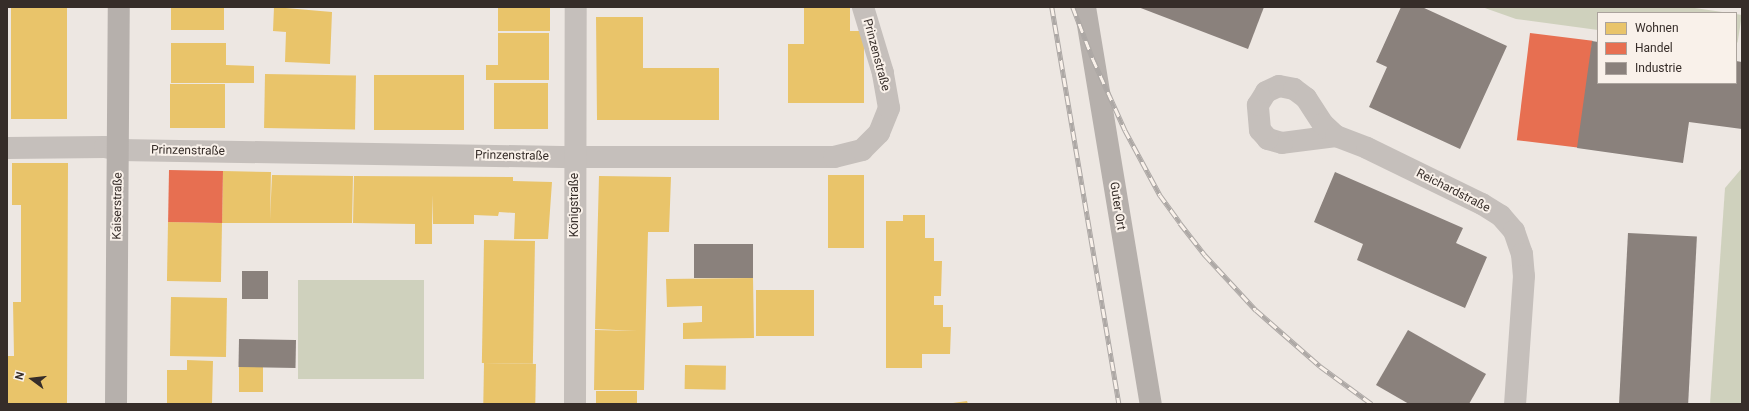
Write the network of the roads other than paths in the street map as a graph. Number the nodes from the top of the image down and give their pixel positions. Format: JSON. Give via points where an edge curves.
{"nodes":[{"id":1,"x":119,"y":7,"type":"edge"},
{"id":2,"x":576,"y":7,"type":"edge"},
{"id":3,"x":864,"y":7,"type":"edge"},
{"id":4,"x":1085,"y":7,"type":"edge"},
{"id":5,"x":1336,"y":136,"type":"dead end"},
{"id":6,"x":7,"y":148,"type":"edge"},
{"id":7,"x":119,"y":150,"type":"junction"},
{"id":8,"x":575,"y":157,"type":"junction"},
{"id":9,"x":116,"y":404,"type":"edge"},
{"id":10,"x":575,"y":404,"type":"edge"},
{"id":11,"x":1151,"y":404,"type":"edge"},
{"id":12,"x":1515,"y":404,"type":"edge"}],
"edges":[{"from":1,"to":7,"type":"main road","name":"Kaiserstraße"},
{"from":2,"to":8,"type":"street","name":"Königstraße"},
{"from":3,"to":8,"type":"street","name":"Prinzenstraße","via":[[883,73],[889,108],[879,133],[862,150],[834,157]]},
{"from":4,"to":11,"type":"main road","name":"Guter Ort"},
{"from":5,"to":12,"type":"street","name":"Reichardstraße","via":[[1367,148],[1482,204],[1501,216],[1514,231],[1522,254],[1524,276]]},
{"from":6,"to":7,"type":"street","name":"Prinzenstraße","via":[[105,147]]},
{"from":7,"to":8,"type":"street","name":"Prinzenstraße"},
{"from":7,"to":9,"type":"main road","name":"Kaiserstraße"},
{"from":8,"to":10,"type":"street","name":"Königstraße"}]}
